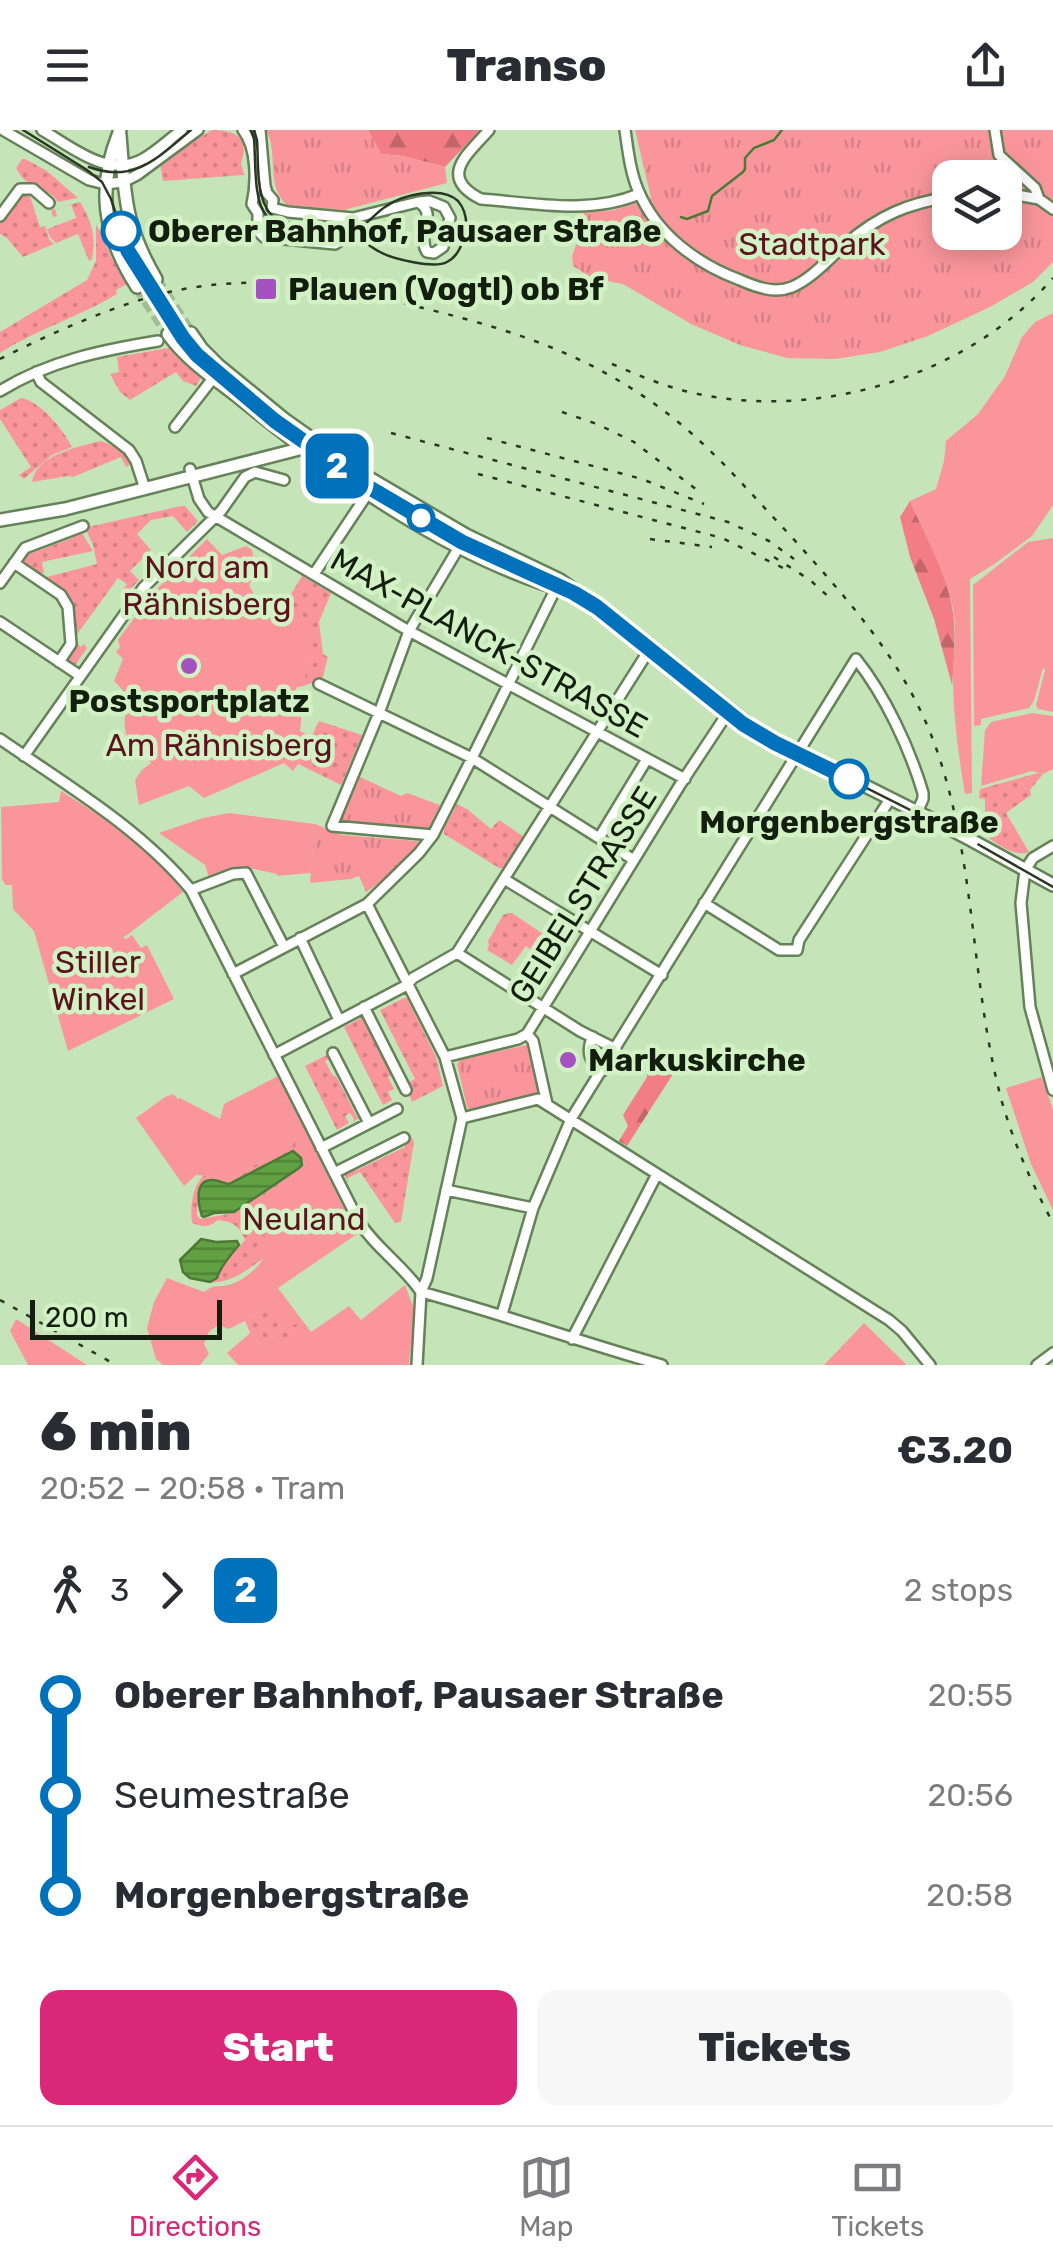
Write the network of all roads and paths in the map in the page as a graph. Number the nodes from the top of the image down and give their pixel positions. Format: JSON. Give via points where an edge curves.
{"nodes":[{"id":1,"x":4,"y":130,"type":"edge"},
{"id":2,"x":42,"y":130,"type":"edge"},
{"id":3,"x":182,"y":130,"type":"edge"},
{"id":4,"x":198,"y":130,"type":"edge"},
{"id":5,"x":243,"y":130,"type":"edge"},
{"id":6,"x":260,"y":130,"type":"edge"},
{"id":7,"x":489,"y":130,"type":"edge"},
{"id":8,"x":625,"y":130,"type":"edge"},
{"id":9,"x":996,"y":130,"type":"edge"},
{"id":10,"x":120,"y":131,"type":"edge"},
{"id":11,"x":107,"y":165,"type":"junction"},
{"id":12,"x":122,"y":166,"type":"junction"},
{"id":13,"x":123,"y":182,"type":"junction"},
{"id":14,"x":105,"y":184,"type":"junction"},
{"id":15,"x":267,"y":194,"type":"junction"},
{"id":16,"x":639,"y":194,"type":"junction"},
{"id":17,"x":1022,"y":196,"type":"edge"},
{"id":18,"x":254,"y":198,"type":"junction"},
{"id":19,"x":1039,"y":198,"type":"junction"},
{"id":20,"x":932,"y":200,"type":"edge"},
{"id":21,"x":418,"y":202,"type":"junction"},
{"id":22,"x":48,"y":203,"type":"dead end"},
{"id":23,"x":272,"y":208,"type":"junction"},
{"id":24,"x":1053,"y":209,"type":"edge"},
{"id":25,"x":258,"y":212,"type":"junction"},
{"id":26,"x":0,"y":216,"type":"edge"},
{"id":27,"x":348,"y":218,"type":"junction"},
{"id":28,"x":156,"y":279,"type":"tunnel mouth"},
{"id":29,"x":137,"y":287,"type":"tunnel mouth"},
{"id":30,"x":191,"y":334,"type":"tunnel mouth"},
{"id":31,"x":163,"y":338,"type":"joint"},
{"id":32,"x":36,"y":372,"type":"junction"},
{"id":33,"x":214,"y":377,"type":"junction"},
{"id":34,"x":0,"y":391,"type":"edge"},
{"id":35,"x":174,"y":427,"type":"dead end"},
{"id":36,"x":276,"y":428,"type":"junction"},
{"id":37,"x":305,"y":444,"type":"junction"},
{"id":38,"x":267,"y":450,"type":"junction"},
{"id":39,"x":190,"y":473,"type":"junction"},
{"id":40,"x":284,"y":480,"type":"dead end"},
{"id":41,"x":144,"y":486,"type":"junction"},
{"id":42,"x":368,"y":493,"type":"junction"},
{"id":43,"x":0,"y":516,"type":"edge"},
{"id":44,"x":215,"y":516,"type":"junction"},
{"id":45,"x":83,"y":526,"type":"dead end"},
{"id":46,"x":463,"y":541,"type":"junction"},
{"id":47,"x":14,"y":563,"type":"junction"},
{"id":48,"x":314,"y":574,"type":"junction"},
{"id":49,"x":0,"y":583,"type":"edge"},
{"id":50,"x":558,"y":584,"type":"junction"},
{"id":51,"x":0,"y":622,"type":"edge"},
{"id":52,"x":408,"y":630,"type":"junction"},
{"id":53,"x":651,"y":647,"type":"junction"},
{"id":54,"x":59,"y":662,"type":"junction"},
{"id":55,"x":79,"y":675,"type":"junction"},
{"id":56,"x":318,"y":684,"type":"dead end"},
{"id":57,"x":508,"y":685,"type":"junction"},
{"id":58,"x":729,"y":711,"type":"junction"},
{"id":59,"x":380,"y":713,"type":"junction"},
{"id":60,"x":595,"y":732,"type":"junction"},
{"id":61,"x":0,"y":739,"type":"edge"},
{"id":62,"x":800,"y":754,"type":"junction"},
{"id":63,"x":24,"y":756,"type":"junction"},
{"id":64,"x":472,"y":758,"type":"junction"},
{"id":65,"x":646,"y":759,"type":"junction"},
{"id":66,"x":685,"y":778,"type":"junction"},
{"id":67,"x":890,"y":799,"type":"junction"},
{"id":68,"x":548,"y":806,"type":"junction"},
{"id":69,"x":917,"y":812,"type":"junction"},
{"id":70,"x":433,"y":835,"type":"junction"},
{"id":71,"x":598,"y":838,"type":"junction"},
{"id":72,"x":1053,"y":846,"type":"edge"},
{"id":73,"x":634,"y":860,"type":"junction"},
{"id":74,"x":1026,"y":869,"type":"junction"},
{"id":75,"x":504,"y":879,"type":"junction"},
{"id":76,"x":1053,"y":885,"type":"edge"},
{"id":77,"x":191,"y":890,"type":"junction"},
{"id":78,"x":704,"y":903,"type":"junction"},
{"id":79,"x":368,"y":904,"type":"junction"},
{"id":80,"x":590,"y":934,"type":"junction"},
{"id":81,"x":300,"y":938,"type":"junction"},
{"id":82,"x":284,"y":947,"type":"junction"},
{"id":83,"x":458,"y":952,"type":"junction"},
{"id":84,"x":234,"y":974,"type":"junction"},
{"id":85,"x":662,"y":975,"type":"junction"},
{"id":86,"x":408,"y":985,"type":"junction"},
{"id":87,"x":364,"y":1007,"type":"junction"},
{"id":88,"x":544,"y":1008,"type":"junction"},
{"id":89,"x":339,"y":1020,"type":"junction"},
{"id":90,"x":527,"y":1034,"type":"junction"},
{"id":91,"x":593,"y":1037,"type":"junction"},
{"id":92,"x":616,"y":1049,"type":"junction"},
{"id":93,"x":333,"y":1053,"type":"dead end"},
{"id":94,"x":274,"y":1055,"type":"junction"},
{"id":95,"x":445,"y":1057,"type":"junction"},
{"id":96,"x":1049,"y":1060,"type":"edge"},
{"id":97,"x":602,"y":1070,"type":"junction"},
{"id":98,"x":406,"y":1090,"type":"dead end"},
{"id":99,"x":1053,"y":1090,"type":"edge"},
{"id":100,"x":547,"y":1104,"type":"junction"},
{"id":101,"x":397,"y":1109,"type":"dead end"},
{"id":102,"x":462,"y":1118,"type":"junction"},
{"id":103,"x":571,"y":1119,"type":"junction"},
{"id":104,"x":369,"y":1123,"type":"junction"},
{"id":105,"x":404,"y":1138,"type":"dead end"},
{"id":106,"x":321,"y":1148,"type":"junction"},
{"id":107,"x":334,"y":1173,"type":"junction"},
{"id":108,"x":658,"y":1174,"type":"junction"},
{"id":109,"x":446,"y":1190,"type":"junction"},
{"id":110,"x":533,"y":1208,"type":"junction"},
{"id":111,"x":421,"y":1292,"type":"junction"},
{"id":112,"x":502,"y":1314,"type":"junction"},
{"id":113,"x":572,"y":1339,"type":"junction"},
{"id":114,"x":1053,"y":1353,"type":"edge"},
{"id":115,"x":417,"y":1365,"type":"edge"},
{"id":116,"x":662,"y":1365,"type":"edge"},
{"id":117,"x":930,"y":1365,"type":"edge"},
{"id":118,"x":1037,"y":1365,"type":"edge"}],
"edges":[{"from":1,"to":14,"type":"street"},
{"from":2,"to":11,"type":"street"},
{"from":3,"to":12,"type":"street"},
{"from":4,"to":13,"type":"street"},
{"from":5,"to":18,"type":"street","via":[[252,147]]},
{"from":6,"to":15,"type":"street"},
{"from":7,"to":16,"type":"street","via":[[458,166],[462,185],[481,199],[586,207]]},
{"from":8,"to":16,"type":"street"},
{"from":9,"to":19,"type":"street","via":[[999,156]]},
{"from":10,"to":11,"type":"main road"},
{"from":10,"to":12,"type":"main road"},
{"from":11,"to":12,"type":"street"},
{"from":11,"to":14,"type":"main road"},
{"from":12,"to":13,"type":"main road"},
{"from":13,"to":14,"type":"street"},
{"from":13,"to":28,"type":"main road","via":[[131,228]]},
{"from":14,"to":29,"type":"main road","via":[[109,228]]},
{"from":15,"to":18,"type":"street"},
{"from":15,"to":23,"type":"street"},
{"from":16,"to":20,"type":"street","via":[[696,259],[758,288],[781,291],[804,281],[881,219]]},
{"from":17,"to":19,"type":"street"},
{"from":18,"to":25,"type":"street"},
{"from":19,"to":24,"type":"street"},
{"from":21,"to":21,"type":"street","via":[[428,211],[423,246],[438,252],[448,213],[436,202]]},
{"from":21,"to":27,"type":"street"},
{"from":22,"to":26,"type":"street","via":[[20,189]]},
{"from":23,"to":25,"type":"street"},
{"from":23,"to":27,"type":"street"},
{"from":25,"to":27,"type":"street","via":[[264,237],[329,244],[344,238]]},
{"from":30,"to":37,"type":"main road"},
{"from":31,"to":32,"type":"street"},
{"from":31,"to":33,"type":"main road"},
{"from":32,"to":34,"type":"street"},
{"from":32,"to":41,"type":"street","via":[[134,455]]},
{"from":33,"to":35,"type":"street"},
{"from":33,"to":36,"type":"main road"},
{"from":36,"to":37,"type":"main road"},
{"from":36,"to":38,"type":"main road"},
{"from":37,"to":38,"type":"main road"},
{"from":37,"to":39,"type":"main road"},
{"from":37,"to":42,"type":"main road"},
{"from":37,"to":46,"type":"main road"},
{"from":38,"to":39,"type":"main road"},
{"from":39,"to":41,"type":"main road"},
{"from":39,"to":44,"type":"street","name":"MAX-PLANCK-STRASSE","via":[[203,507]]},
{"from":40,"to":44,"type":"street","via":[[247,475]]},
{"from":41,"to":43,"type":"main road","via":[[65,510]]},
{"from":42,"to":46,"type":"main road"},
{"from":42,"to":48,"type":"street"},
{"from":44,"to":48,"type":"street","name":"MAX-PLANCK-STRASSE"},
{"from":44,"to":55,"type":"street","via":[[142,588]]},
{"from":45,"to":47,"type":"street","via":[[25,548]]},
{"from":46,"to":50,"type":"main road"},
{"from":46,"to":52,"type":"street"},
{"from":47,"to":49,"type":"street"},
{"from":47,"to":54,"type":"street","via":[[66,602],[71,644]]},
{"from":48,"to":52,"type":"street","name":"MAX-PLANCK-STRASSE"},
{"from":50,"to":53,"type":"main road"},
{"from":50,"to":57,"type":"street"},
{"from":51,"to":54,"type":"street"},
{"from":52,"to":57,"type":"street","name":"MAX-PLANCK-STRASSE"},
{"from":52,"to":59,"type":"street"},
{"from":53,"to":58,"type":"main road"},
{"from":53,"to":60,"type":"street"},
{"from":54,"to":55,"type":"street"},
{"from":55,"to":63,"type":"street"},
{"from":56,"to":59,"type":"street"},
{"from":57,"to":60,"type":"street","name":"MAX-PLANCK-STRASSE"},
{"from":57,"to":64,"type":"street"},
{"from":58,"to":62,"type":"main road"},
{"from":58,"to":66,"type":"street","name":"GEIBELSTRASSE"},
{"from":59,"to":64,"type":"street"},
{"from":59,"to":70,"type":"street","via":[[332,826]]},
{"from":60,"to":65,"type":"street","name":"MAX-PLANCK-STRASSE"},
{"from":60,"to":68,"type":"street"},
{"from":61,"to":63,"type":"street"},
{"from":62,"to":67,"type":"main road"},
{"from":62,"to":69,"type":"street","via":[[856,659],[909,753],[923,793]]},
{"from":62,"to":78,"type":"street"},
{"from":63,"to":77,"type":"street","via":[[125,828]]},
{"from":64,"to":68,"type":"street"},
{"from":64,"to":70,"type":"street"},
{"from":65,"to":66,"type":"street","name":"MAX-PLANCK-STRASSE"},
{"from":65,"to":71,"type":"street"},
{"from":66,"to":73,"type":"street","name":"GEIBELSTRASSE"},
{"from":67,"to":69,"type":"main road"},
{"from":67,"to":78,"type":"street","via":[[797,950],[779,950]]},
{"from":68,"to":71,"type":"street"},
{"from":68,"to":75,"type":"street"},
{"from":69,"to":74,"type":"main road","bridge":true},
{"from":70,"to":79,"type":"street"},
{"from":71,"to":73,"type":"street"},
{"from":72,"to":74,"type":"street"},
{"from":73,"to":80,"type":"street","name":"GEIBELSTRASSE"},
{"from":74,"to":76,"type":"main road"},
{"from":74,"to":96,"type":"street","via":[[1021,903],[1030,1007]]},
{"from":75,"to":80,"type":"street"},
{"from":75,"to":83,"type":"street"},
{"from":77,"to":82,"type":"street","via":[[240,872],[250,876]]},
{"from":77,"to":84,"type":"street"},
{"from":78,"to":85,"type":"street"},
{"from":79,"to":81,"type":"street"},
{"from":79,"to":86,"type":"street"},
{"from":80,"to":85,"type":"street"},
{"from":80,"to":88,"type":"street","name":"GEIBELSTRASSE"},
{"from":81,"to":82,"type":"street"},
{"from":81,"to":89,"type":"street"},
{"from":82,"to":84,"type":"street"},
{"from":83,"to":86,"type":"street"},
{"from":83,"to":88,"type":"street"},
{"from":84,"to":94,"type":"street"},
{"from":85,"to":92,"type":"street"},
{"from":86,"to":87,"type":"street"},
{"from":86,"to":95,"type":"street"},
{"from":87,"to":89,"type":"street"},
{"from":87,"to":98,"type":"street"},
{"from":88,"to":90,"type":"street","name":"GEIBELSTRASSE"},
{"from":88,"to":91,"type":"street"},
{"from":89,"to":94,"type":"street"},
{"from":90,"to":95,"type":"street","name":"GEIBELSTRASSE"},
{"from":90,"to":100,"type":"street"},
{"from":91,"to":92,"type":"street"},
{"from":91,"to":97,"type":"street","via":[[590,1056]]},
{"from":92,"to":97,"type":"street"},
{"from":93,"to":104,"type":"street"},
{"from":94,"to":106,"type":"street"},
{"from":95,"to":102,"type":"street"},
{"from":96,"to":99,"type":"street"},
{"from":97,"to":103,"type":"street"},
{"from":100,"to":102,"type":"street","via":[[538,1099]]},
{"from":100,"to":103,"type":"street"},
{"from":101,"to":104,"type":"street"},
{"from":102,"to":109,"type":"street"},
{"from":103,"to":108,"type":"street"},
{"from":103,"to":110,"type":"street"},
{"from":104,"to":106,"type":"street"},
{"from":105,"to":107,"type":"street"},
{"from":106,"to":107,"type":"street"},
{"from":107,"to":111,"type":"street","via":[[371,1240]]},
{"from":108,"to":113,"type":"street"},
{"from":108,"to":117,"type":"street","via":[[889,1320]]},
{"from":109,"to":110,"type":"street"},
{"from":109,"to":111,"type":"street"},
{"from":110,"to":112,"type":"street"},
{"from":111,"to":112,"type":"street"},
{"from":111,"to":115,"type":"street"},
{"from":112,"to":113,"type":"street"},
{"from":113,"to":116,"type":"street"},
{"from":114,"to":118,"type":"street"}]}
